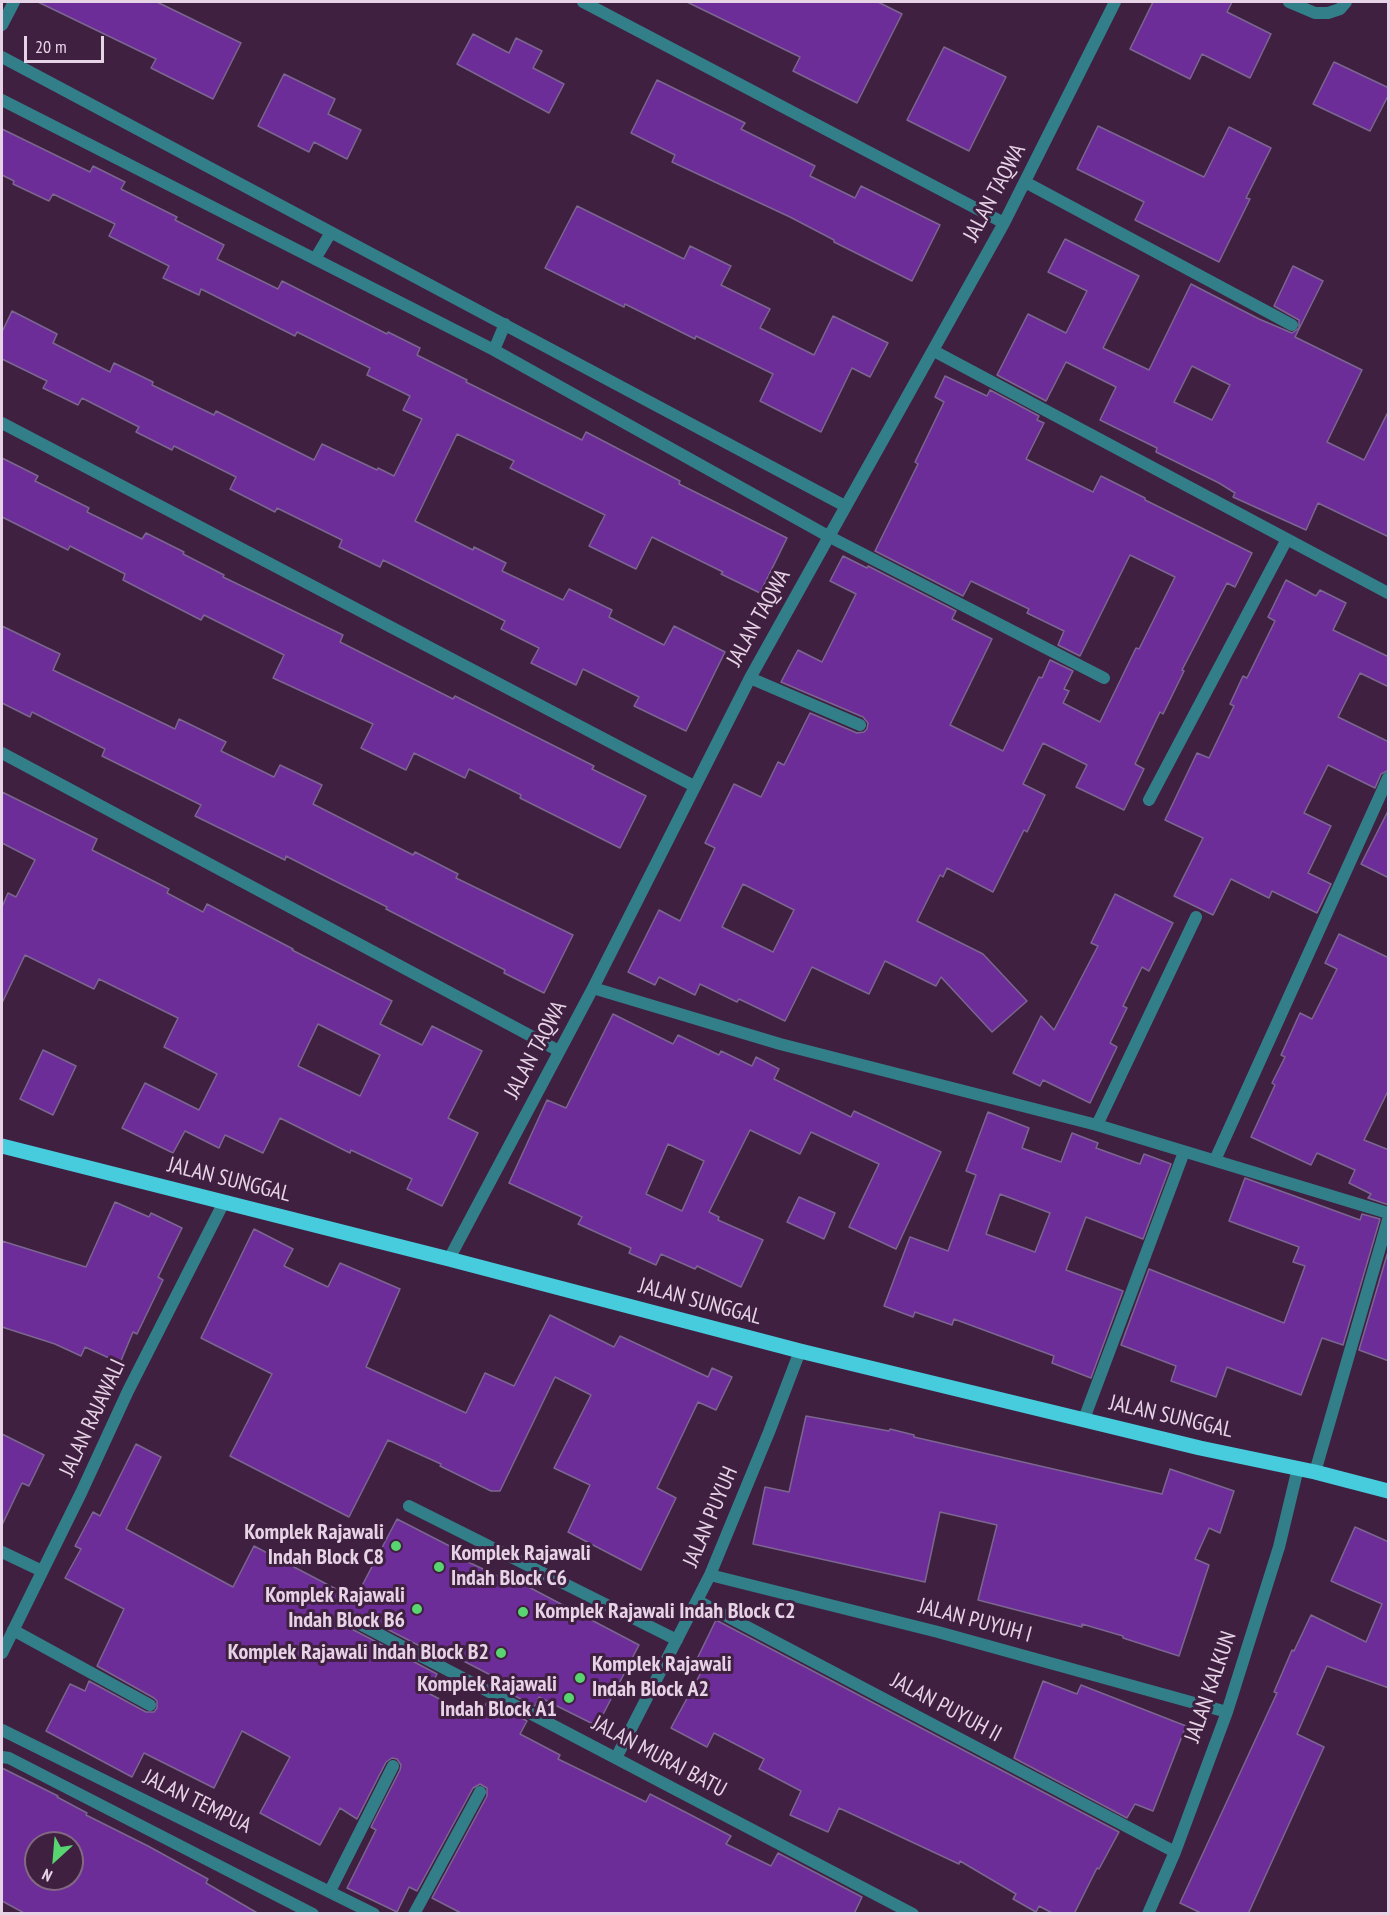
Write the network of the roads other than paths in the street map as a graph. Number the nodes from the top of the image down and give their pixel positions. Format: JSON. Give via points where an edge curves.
{"nodes":[{"id":1,"x":14,"y":2,"type":"edge"},
{"id":2,"x":583,"y":2,"type":"edge"},
{"id":3,"x":1115,"y":2,"type":"edge"},
{"id":4,"x":1289,"y":2,"type":"edge"},
{"id":5,"x":1346,"y":2,"type":"edge"},
{"id":6,"x":2,"y":25,"type":"edge"},
{"id":7,"x":2,"y":57,"type":"edge"},
{"id":8,"x":2,"y":100,"type":"edge"},
{"id":9,"x":1025,"y":182,"type":"junction"},
{"id":10,"x":1004,"y":223,"type":"junction"},
{"id":11,"x":330,"y":234,"type":"junction"},
{"id":12,"x":315,"y":259,"type":"junction"},
{"id":13,"x":505,"y":324,"type":"junction"},
{"id":14,"x":1292,"y":325,"type":"dead end"},
{"id":15,"x":494,"y":350,"type":"junction"},
{"id":16,"x":934,"y":351,"type":"junction"},
{"id":17,"x":2,"y":423,"type":"edge"},
{"id":18,"x":845,"y":506,"type":"junction"},
{"id":19,"x":828,"y":536,"type":"junction"},
{"id":20,"x":1287,"y":538,"type":"junction"},
{"id":21,"x":1389,"y":593,"type":"edge"},
{"id":22,"x":750,"y":678,"type":"junction"},
{"id":23,"x":1104,"y":678,"type":"dead end"},
{"id":24,"x":860,"y":725,"type":"dead end"},
{"id":25,"x":2,"y":753,"type":"edge"},
{"id":26,"x":1389,"y":778,"type":"edge"},
{"id":27,"x":694,"y":786,"type":"junction"},
{"id":28,"x":1149,"y":800,"type":"dead end"},
{"id":29,"x":1196,"y":917,"type":"dead end"},
{"id":30,"x":593,"y":988,"type":"junction"},
{"id":31,"x":559,"y":1051,"type":"junction"},
{"id":32,"x":1097,"y":1125,"type":"junction"},
{"id":33,"x":2,"y":1146,"type":"edge"},
{"id":34,"x":1184,"y":1152,"type":"junction"},
{"id":35,"x":1215,"y":1161,"type":"junction"},
{"id":36,"x":224,"y":1202,"type":"junction"},
{"id":37,"x":1389,"y":1213,"type":"edge"},
{"id":38,"x":1389,"y":1220,"type":"edge"},
{"id":39,"x":449,"y":1259,"type":"junction"},
{"id":40,"x":800,"y":1351,"type":"junction"},
{"id":41,"x":1084,"y":1419,"type":"junction"},
{"id":42,"x":1298,"y":1468,"type":"junction"},
{"id":43,"x":1315,"y":1472,"type":"junction"},
{"id":44,"x":1389,"y":1491,"type":"edge"},
{"id":45,"x":409,"y":1506,"type":"dead end"},
{"id":46,"x":2,"y":1552,"type":"edge"},
{"id":47,"x":42,"y":1571,"type":"junction"},
{"id":48,"x":710,"y":1575,"type":"junction"},
{"id":49,"x":698,"y":1601,"type":"junction"},
{"id":50,"x":354,"y":1621,"type":"dead end"},
{"id":51,"x":13,"y":1630,"type":"junction"},
{"id":52,"x":677,"y":1640,"type":"junction"},
{"id":53,"x":2,"y":1653,"type":"edge"},
{"id":54,"x":150,"y":1705,"type":"dead end"},
{"id":55,"x":1227,"y":1712,"type":"junction"},
{"id":56,"x":2,"y":1730,"type":"edge"},
{"id":57,"x":2,"y":1756,"type":"edge"},
{"id":58,"x":616,"y":1758,"type":"junction"},
{"id":59,"x":393,"y":1766,"type":"dead end"},
{"id":60,"x":480,"y":1792,"type":"dead end"},
{"id":61,"x":1174,"y":1852,"type":"junction"},
{"id":62,"x":330,"y":1891,"type":"junction"},
{"id":63,"x":313,"y":1914,"type":"edge"},
{"id":64,"x":374,"y":1914,"type":"edge"},
{"id":65,"x":414,"y":1914,"type":"edge"},
{"id":66,"x":913,"y":1914,"type":"edge"},
{"id":67,"x":1148,"y":1914,"type":"edge"}],
"edges":[{"from":1,"to":6,"type":"street"},
{"from":2,"to":10,"type":"street"},
{"from":3,"to":9,"type":"street","name":"JALAN TAQWA"},
{"from":4,"to":5,"type":"street","via":[[1328,14]]},
{"from":7,"to":11,"type":"street"},
{"from":8,"to":12,"type":"street"},
{"from":9,"to":10,"type":"street","name":"JALAN TAQWA"},
{"from":9,"to":14,"type":"street"},
{"from":10,"to":16,"type":"street","name":"JALAN TAQWA"},
{"from":11,"to":12,"type":"street"},
{"from":11,"to":13,"type":"street"},
{"from":12,"to":15,"type":"street"},
{"from":13,"to":15,"type":"street"},
{"from":13,"to":18,"type":"street"},
{"from":15,"to":19,"type":"street"},
{"from":16,"to":18,"type":"street","name":"JALAN TAQWA"},
{"from":16,"to":20,"type":"street"},
{"from":17,"to":27,"type":"street"},
{"from":18,"to":19,"type":"street","name":"JALAN TAQWA"},
{"from":19,"to":22,"type":"street","name":"JALAN TAQWA"},
{"from":19,"to":23,"type":"street"},
{"from":20,"to":21,"type":"street"},
{"from":20,"to":28,"type":"street"},
{"from":22,"to":24,"type":"street"},
{"from":22,"to":27,"type":"street","name":"JALAN TAQWA"},
{"from":25,"to":31,"type":"street"},
{"from":26,"to":35,"type":"street"},
{"from":27,"to":30,"type":"street","name":"JALAN TAQWA"},
{"from":29,"to":32,"type":"street"},
{"from":30,"to":31,"type":"street","name":"JALAN TAQWA"},
{"from":30,"to":32,"type":"street","via":[[780,1044]]},
{"from":31,"to":39,"type":"street","name":"JALAN TAQWA"},
{"from":32,"to":34,"type":"street"},
{"from":33,"to":36,"type":"main road","name":"JALAN SUNGGAL"},
{"from":34,"to":35,"type":"street"},
{"from":34,"to":41,"type":"street"},
{"from":35,"to":37,"type":"street"},
{"from":36,"to":39,"type":"main road","name":"JALAN SUNGGAL"},
{"from":36,"to":47,"type":"street","name":"JALAN RAJAWALI"},
{"from":38,"to":43,"type":"street"},
{"from":39,"to":40,"type":"main road","name":"JALAN SUNGGAL"},
{"from":40,"to":41,"type":"main road","name":"JALAN SUNGGAL"},
{"from":40,"to":48,"type":"street","name":"JALAN PUYUH"},
{"from":41,"to":42,"type":"main road","name":"JALAN SUNGGAL"},
{"from":42,"to":43,"type":"main road","name":"JALAN SUNGGAL"},
{"from":42,"to":55,"type":"street","name":"JALAN KALKUN","via":[[1279,1547]]},
{"from":43,"to":44,"type":"main road","name":"JALAN SUNGGAL"},
{"from":45,"to":52,"type":"street"},
{"from":46,"to":47,"type":"street"},
{"from":47,"to":51,"type":"street","name":"JALAN RAJAWALI"},
{"from":48,"to":49,"type":"street","name":"JALAN PUYUH"},
{"from":48,"to":55,"type":"street","name":"JALAN PUYUH I","via":[[938,1632]]},
{"from":49,"to":52,"type":"street","name":"JALAN PUYUH"},
{"from":49,"to":61,"type":"street","name":"JALAN PUYUH II"},
{"from":50,"to":58,"type":"street","name":"JALAN MURAI BATU"},
{"from":51,"to":53,"type":"street","name":"JALAN RAJAWALI"},
{"from":51,"to":54,"type":"street"},
{"from":52,"to":58,"type":"street","name":"JALAN PUYUH"},
{"from":55,"to":61,"type":"street","name":"JALAN KALKUN"},
{"from":56,"to":62,"type":"street","name":"JALAN TEMPUA"},
{"from":57,"to":63,"type":"street"},
{"from":58,"to":66,"type":"street","name":"JALAN MURAI BATU"},
{"from":59,"to":62,"type":"street"},
{"from":60,"to":65,"type":"street"},
{"from":61,"to":67,"type":"street","name":"JALAN KALKUN"},
{"from":62,"to":64,"type":"street","name":"JALAN TEMPUA"}]}
